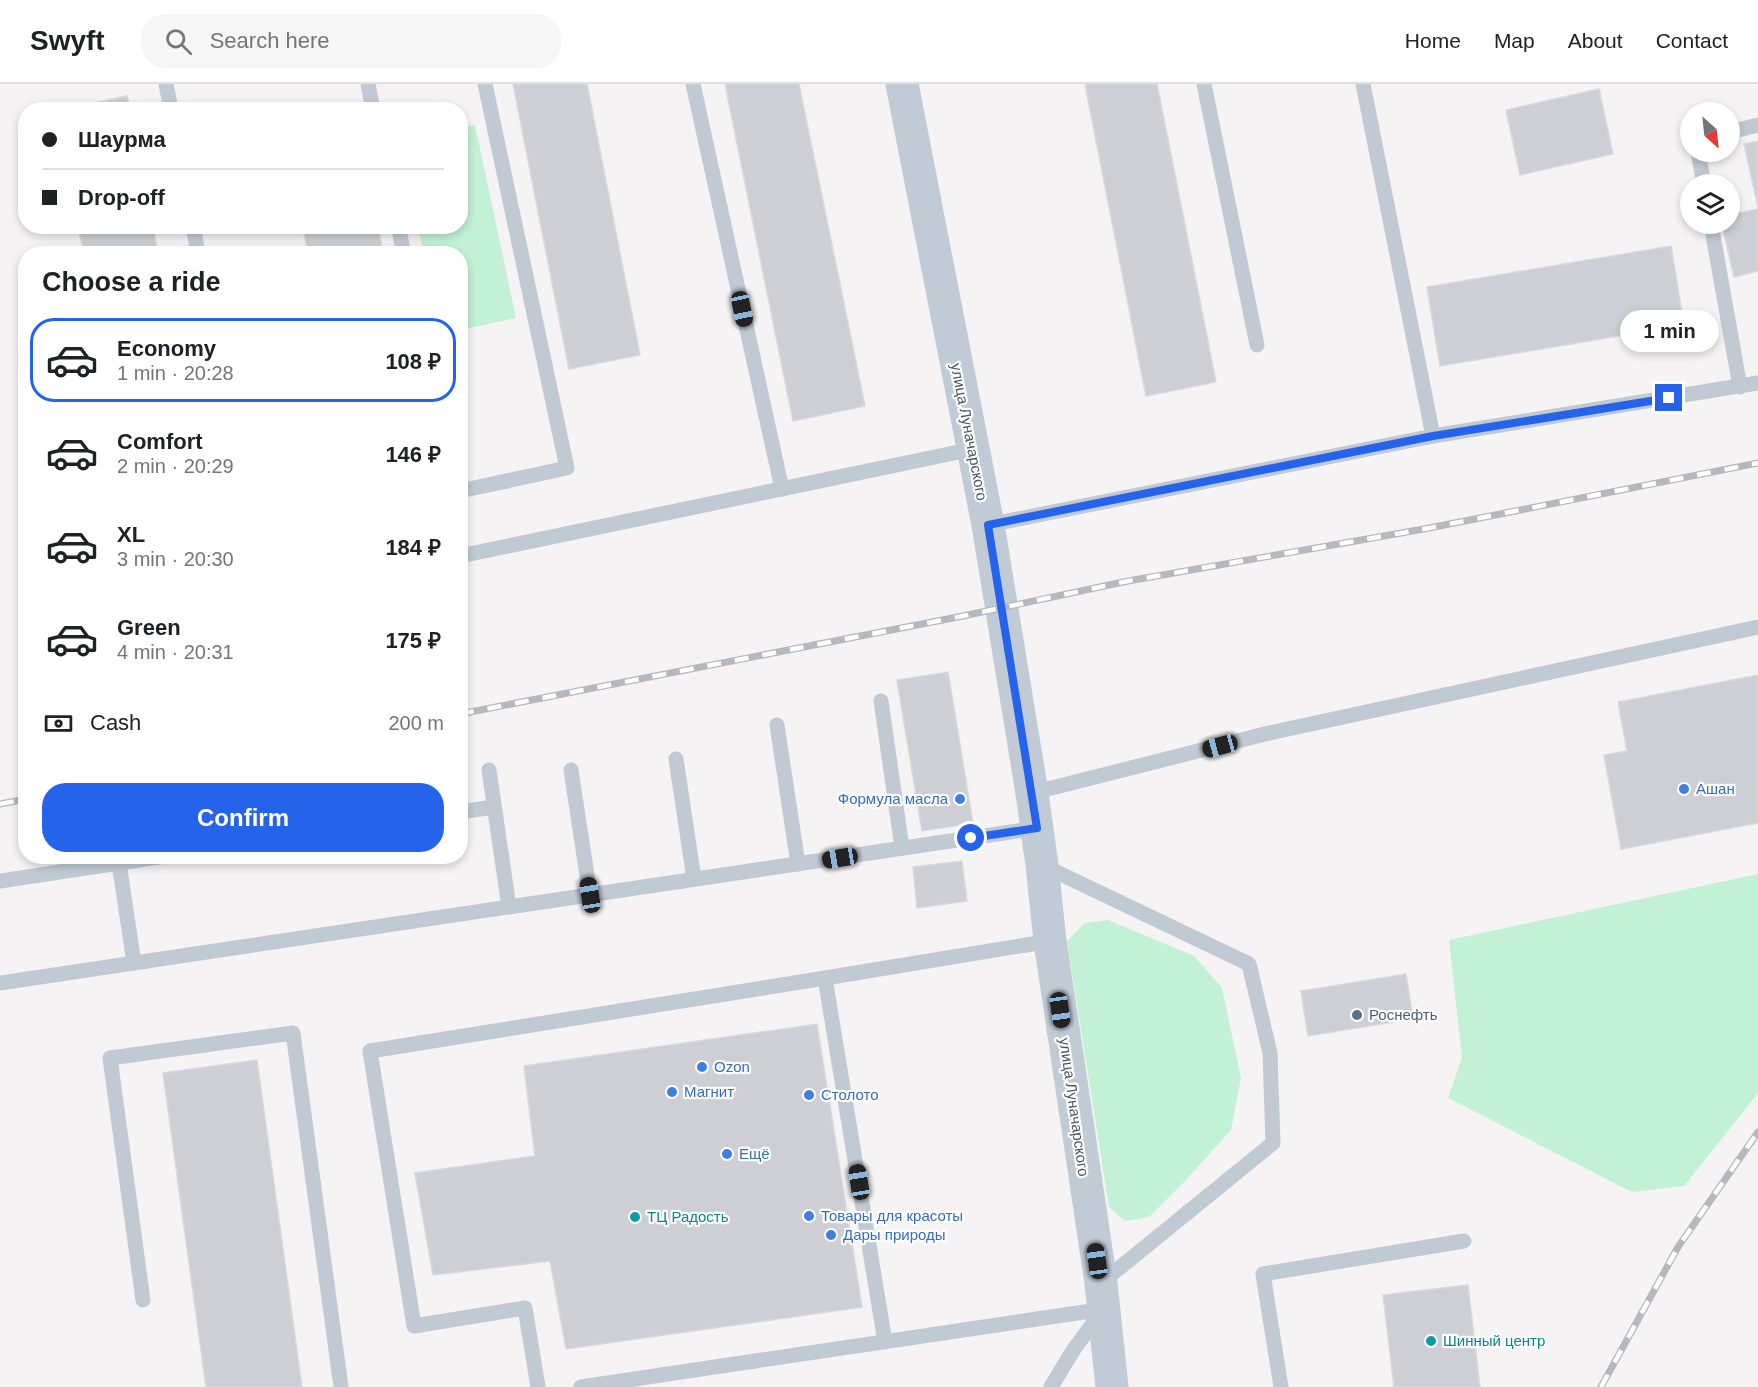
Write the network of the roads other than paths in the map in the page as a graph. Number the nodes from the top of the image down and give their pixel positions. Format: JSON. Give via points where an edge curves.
{"nodes":[{"id":1,"x":166,"y":84,"type":"edge"},
{"id":2,"x":368,"y":84,"type":"edge"},
{"id":3,"x":485,"y":84,"type":"edge"},
{"id":4,"x":693,"y":84,"type":"edge"},
{"id":5,"x":902,"y":84,"type":"edge"},
{"id":6,"x":1204,"y":84,"type":"edge"},
{"id":7,"x":1363,"y":84,"type":"edge"},
{"id":8,"x":169,"y":102,"type":"edge"},
{"id":9,"x":371,"y":102,"type":"edge"},
{"id":10,"x":1758,"y":125,"type":"edge"},
{"id":11,"x":1740,"y":130,"type":"edge"},
{"id":12,"x":1713,"y":234,"type":"edge"},
{"id":13,"x":1257,"y":345,"type":"dead end"},
{"id":14,"x":1758,"y":383,"type":"edge"},
{"id":15,"x":1740,"y":387,"type":"junction"},
{"id":16,"x":1433,"y":436,"type":"junction"},
{"id":17,"x":973,"y":449,"type":"junction"},
{"id":18,"x":468,"y":489,"type":"edge"},
{"id":19,"x":782,"y":489,"type":"junction"},
{"id":20,"x":988,"y":525,"type":"junction"},
{"id":21,"x":468,"y":554,"type":"edge"},
{"id":22,"x":1758,"y":627,"type":"edge"},
{"id":23,"x":881,"y":701,"type":"dead end"},
{"id":24,"x":777,"y":725,"type":"dead end"},
{"id":25,"x":676,"y":759,"type":"dead end"},
{"id":26,"x":489,"y":770,"type":"dead end"},
{"id":27,"x":571,"y":770,"type":"dead end"},
{"id":28,"x":1032,"y":793,"type":"junction"},
{"id":29,"x":494,"y":807,"type":"junction"},
{"id":30,"x":468,"y":811,"type":"edge"},
{"id":31,"x":1037,"y":828,"type":"junction"},
{"id":32,"x":902,"y":848,"type":"junction"},
{"id":33,"x":112,"y":864,"type":"edge"},
{"id":34,"x":119,"y":864,"type":"edge"},
{"id":35,"x":798,"y":864,"type":"junction"},
{"id":36,"x":1042,"y":865,"type":"junction"},
{"id":37,"x":694,"y":879,"type":"junction"},
{"id":38,"x":0,"y":881,"type":"edge"},
{"id":39,"x":590,"y":895,"type":"junction"},
{"id":40,"x":509,"y":907,"type":"junction"},
{"id":41,"x":1050,"y":941,"type":"junction"},
{"id":42,"x":134,"y":963,"type":"junction"},
{"id":43,"x":825,"y":978,"type":"junction"},
{"id":44,"x":0,"y":983,"type":"edge"},
{"id":45,"x":1464,"y":1241,"type":"dead end"},
{"id":46,"x":1102,"y":1296,"type":"junction"},
{"id":47,"x":143,"y":1300,"type":"dead end"},
{"id":48,"x":885,"y":1342,"type":"junction"},
{"id":49,"x":680,"y":1380,"type":"edge"},
{"id":50,"x":341,"y":1387,"type":"edge"},
{"id":51,"x":538,"y":1387,"type":"edge"},
{"id":52,"x":581,"y":1387,"type":"edge"},
{"id":53,"x":1051,"y":1387,"type":"edge"},
{"id":54,"x":1112,"y":1387,"type":"edge"},
{"id":55,"x":1281,"y":1387,"type":"edge"}],
"edges":[{"from":1,"to":8,"type":"lane"},
{"from":2,"to":9,"type":"lane"},
{"from":3,"to":18,"type":"lane","via":[[567,468]]},
{"from":4,"to":19,"type":"lane"},
{"from":5,"to":17,"type":"main road","name":"улица Луначарского"},
{"from":6,"to":13,"type":"lane"},
{"from":7,"to":16,"type":"lane"},
{"from":10,"to":11,"type":"lane"},
{"from":12,"to":15,"type":"lane"},
{"from":14,"to":15,"type":"lane"},
{"from":15,"to":16,"type":"lane"},
{"from":16,"to":20,"type":"lane"},
{"from":17,"to":19,"type":"lane"},
{"from":17,"to":20,"type":"main road","name":"улица Луначарского"},
{"from":19,"to":21,"type":"lane"},
{"from":20,"to":28,"type":"main road","name":"улица Луначарского"},
{"from":22,"to":28,"type":"lane","via":[[1265,734]]},
{"from":23,"to":32,"type":"lane"},
{"from":24,"to":35,"type":"lane"},
{"from":25,"to":37,"type":"lane"},
{"from":26,"to":29,"type":"lane"},
{"from":27,"to":39,"type":"lane"},
{"from":28,"to":31,"type":"main road","name":"улица Луначарского"},
{"from":29,"to":30,"type":"lane"},
{"from":29,"to":40,"type":"lane"},
{"from":31,"to":32,"type":"lane"},
{"from":31,"to":36,"type":"main road","name":"улица Луначарского"},
{"from":32,"to":35,"type":"lane"},
{"from":33,"to":38,"type":"lane"},
{"from":34,"to":42,"type":"lane"},
{"from":35,"to":37,"type":"lane"},
{"from":36,"to":41,"type":"main road","name":"улица Луначарского"},
{"from":36,"to":46,"type":"lane","via":[[1249,964],[1270,1053],[1273,1143]]},
{"from":37,"to":39,"type":"lane"},
{"from":39,"to":40,"type":"lane"},
{"from":40,"to":42,"type":"lane"},
{"from":41,"to":43,"type":"lane"},
{"from":41,"to":46,"type":"main road","name":"улица Луначарского"},
{"from":42,"to":44,"type":"lane"},
{"from":43,"to":48,"type":"lane"},
{"from":43,"to":51,"type":"lane","via":[[370,1051],[414,1326],[525,1308]]},
{"from":45,"to":55,"type":"lane","via":[[1263,1274]]},
{"from":46,"to":48,"type":"lane"},
{"from":46,"to":53,"type":"lane"},
{"from":46,"to":54,"type":"main road","name":"улица Луначарского"},
{"from":47,"to":50,"type":"lane","via":[[110,1058],[293,1033]]},
{"from":48,"to":49,"type":"lane"},
{"from":49,"to":52,"type":"lane"}]}
